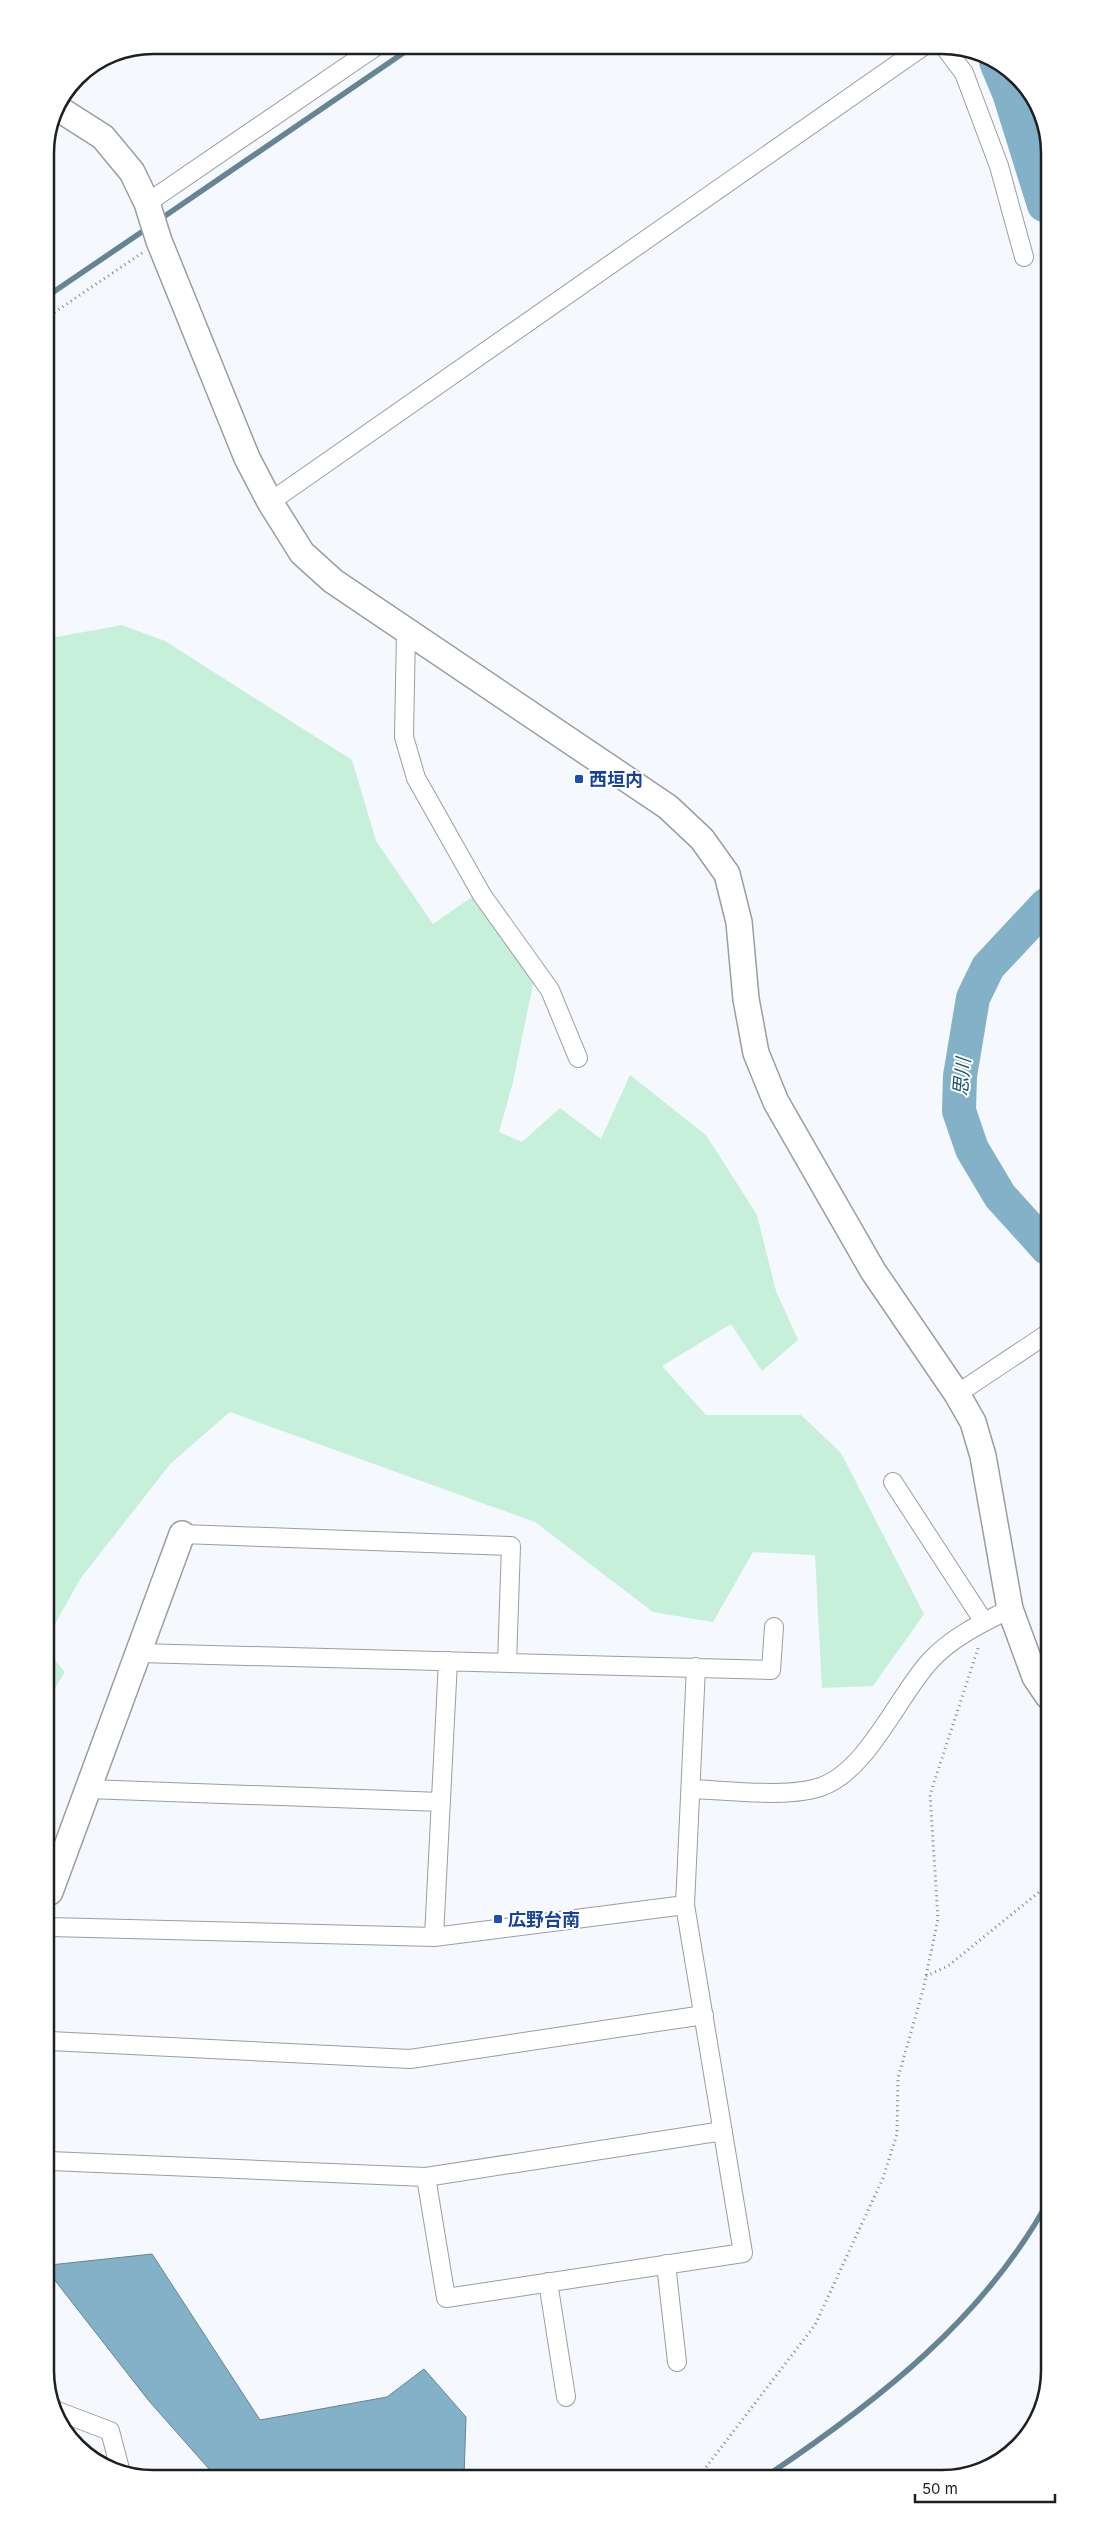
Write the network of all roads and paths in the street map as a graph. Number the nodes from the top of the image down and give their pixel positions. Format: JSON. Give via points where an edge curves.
{"nodes":[{"id":1,"x":365,"y":54,"type":"edge"},
{"id":2,"x":912,"y":54,"type":"edge"},
{"id":3,"x":950,"y":54,"type":"edge"},
{"id":4,"x":63,"y":111,"type":"edge"},
{"id":5,"x":147,"y":203,"type":"junction"},
{"id":6,"x":159,"y":241,"type":"junction"},
{"id":7,"x":1024,"y":257,"type":"dead end"},
{"id":8,"x":54,"y":313,"type":"edge"},
{"id":9,"x":270,"y":502,"type":"junction"},
{"id":10,"x":406,"y":631,"type":"junction"},
{"id":11,"x":578,"y":1058,"type":"dead end"},
{"id":12,"x":1041,"y":1338,"type":"edge"},
{"id":13,"x":957,"y":1394,"type":"junction"},
{"id":14,"x":893,"y":1482,"type":"dead end"},
{"id":15,"x":182,"y":1534,"type":"joint"},
{"id":16,"x":1010,"y":1609,"type":"junction"},
{"id":17,"x":984,"y":1622,"type":"junction"},
{"id":18,"x":774,"y":1627,"type":"dead end"},
{"id":19,"x":139,"y":1653,"type":"junction"},
{"id":20,"x":448,"y":1661,"type":"junction"},
{"id":21,"x":507,"y":1662,"type":"junction"},
{"id":22,"x":696,"y":1668,"type":"junction"},
{"id":23,"x":1041,"y":1685,"type":"edge"},
{"id":24,"x":88,"y":1789,"type":"junction"},
{"id":25,"x":691,"y":1789,"type":"junction"},
{"id":26,"x":441,"y":1802,"type":"junction"},
{"id":27,"x":54,"y":1881,"type":"edge"},
{"id":28,"x":1041,"y":1890,"type":"edge"},
{"id":29,"x":685,"y":1905,"type":"junction"},
{"id":30,"x":54,"y":1927,"type":"edge"},
{"id":31,"x":434,"y":1937,"type":"junction"},
{"id":32,"x":926,"y":1977,"type":"junction"},
{"id":33,"x":704,"y":2015,"type":"junction"},
{"id":34,"x":54,"y":2041,"type":"edge"},
{"id":35,"x":723,"y":2131,"type":"junction"},
{"id":36,"x":54,"y":2161,"type":"edge"},
{"id":37,"x":426,"y":2177,"type":"junction"},
{"id":38,"x":666,"y":2264,"type":"junction"},
{"id":39,"x":548,"y":2282,"type":"junction"},
{"id":40,"x":677,"y":2362,"type":"dead end"},
{"id":41,"x":566,"y":2397,"type":"dead end"},
{"id":42,"x":63,"y":2413,"type":"edge"},
{"id":43,"x":119,"y":2464,"type":"edge"},
{"id":44,"x":704,"y":2470,"type":"edge"}],
"edges":[{"from":1,"to":5,"type":"street"},
{"from":2,"to":9,"type":"street"},
{"from":3,"to":7,"type":"street","via":[[964,73],[999,166]]},
{"from":4,"to":5,"type":"street","via":[[103,137],[132,172]]},
{"from":5,"to":6,"type":"street"},
{"from":6,"to":8,"type":"path"},
{"from":6,"to":9,"type":"street","via":[[247,458]]},
{"from":9,"to":10,"type":"street","via":[[302,553],[333,581]]},
{"from":10,"to":11,"type":"street","via":[[404,737],[416,778],[482,895],[550,990]]},
{"from":10,"to":13,"type":"street","via":[[668,807],[702,839],[727,874],[739,922],[746,999],[756,1053],[776,1102],[873,1271]]},
{"from":12,"to":13,"type":"street"},
{"from":13,"to":16,"type":"street","via":[[973,1422],[983,1456]]},
{"from":14,"to":17,"type":"street"},
{"from":15,"to":19,"type":"street"},
{"from":15,"to":21,"type":"street","via":[[511,1546]]},
{"from":16,"to":17,"type":"street"},
{"from":16,"to":23,"type":"street"},
{"from":17,"to":25,"type":"street","via":[[967,1631],[931,1660],[853,1767],[823,1786],[787,1793]]},
{"from":17,"to":32,"type":"path","via":[[930,1794],[938,1919]]},
{"from":18,"to":22,"type":"street","via":[[771,1670]]},
{"from":19,"to":20,"type":"street"},
{"from":19,"to":24,"type":"street"},
{"from":20,"to":21,"type":"street"},
{"from":20,"to":26,"type":"street"},
{"from":21,"to":22,"type":"street"},
{"from":22,"to":25,"type":"street"},
{"from":24,"to":26,"type":"street"},
{"from":24,"to":27,"type":"street"},
{"from":25,"to":29,"type":"street"},
{"from":26,"to":31,"type":"street"},
{"from":28,"to":32,"type":"path","via":[[948,1966]]},
{"from":29,"to":31,"type":"street"},
{"from":29,"to":33,"type":"street"},
{"from":30,"to":31,"type":"street"},
{"from":32,"to":44,"type":"path","via":[[898,2078],[897,2134],[883,2178],[815,2325]]},
{"from":33,"to":34,"type":"street","via":[[410,2058]]},
{"from":33,"to":35,"type":"street"},
{"from":35,"to":37,"type":"street"},
{"from":35,"to":38,"type":"street","via":[[744,2253]]},
{"from":36,"to":37,"type":"street"},
{"from":37,"to":39,"type":"street","via":[[446,2298]]},
{"from":38,"to":39,"type":"street"},
{"from":38,"to":40,"type":"street"},
{"from":39,"to":41,"type":"street"},
{"from":42,"to":43,"type":"street","via":[[110,2431]]}]}
